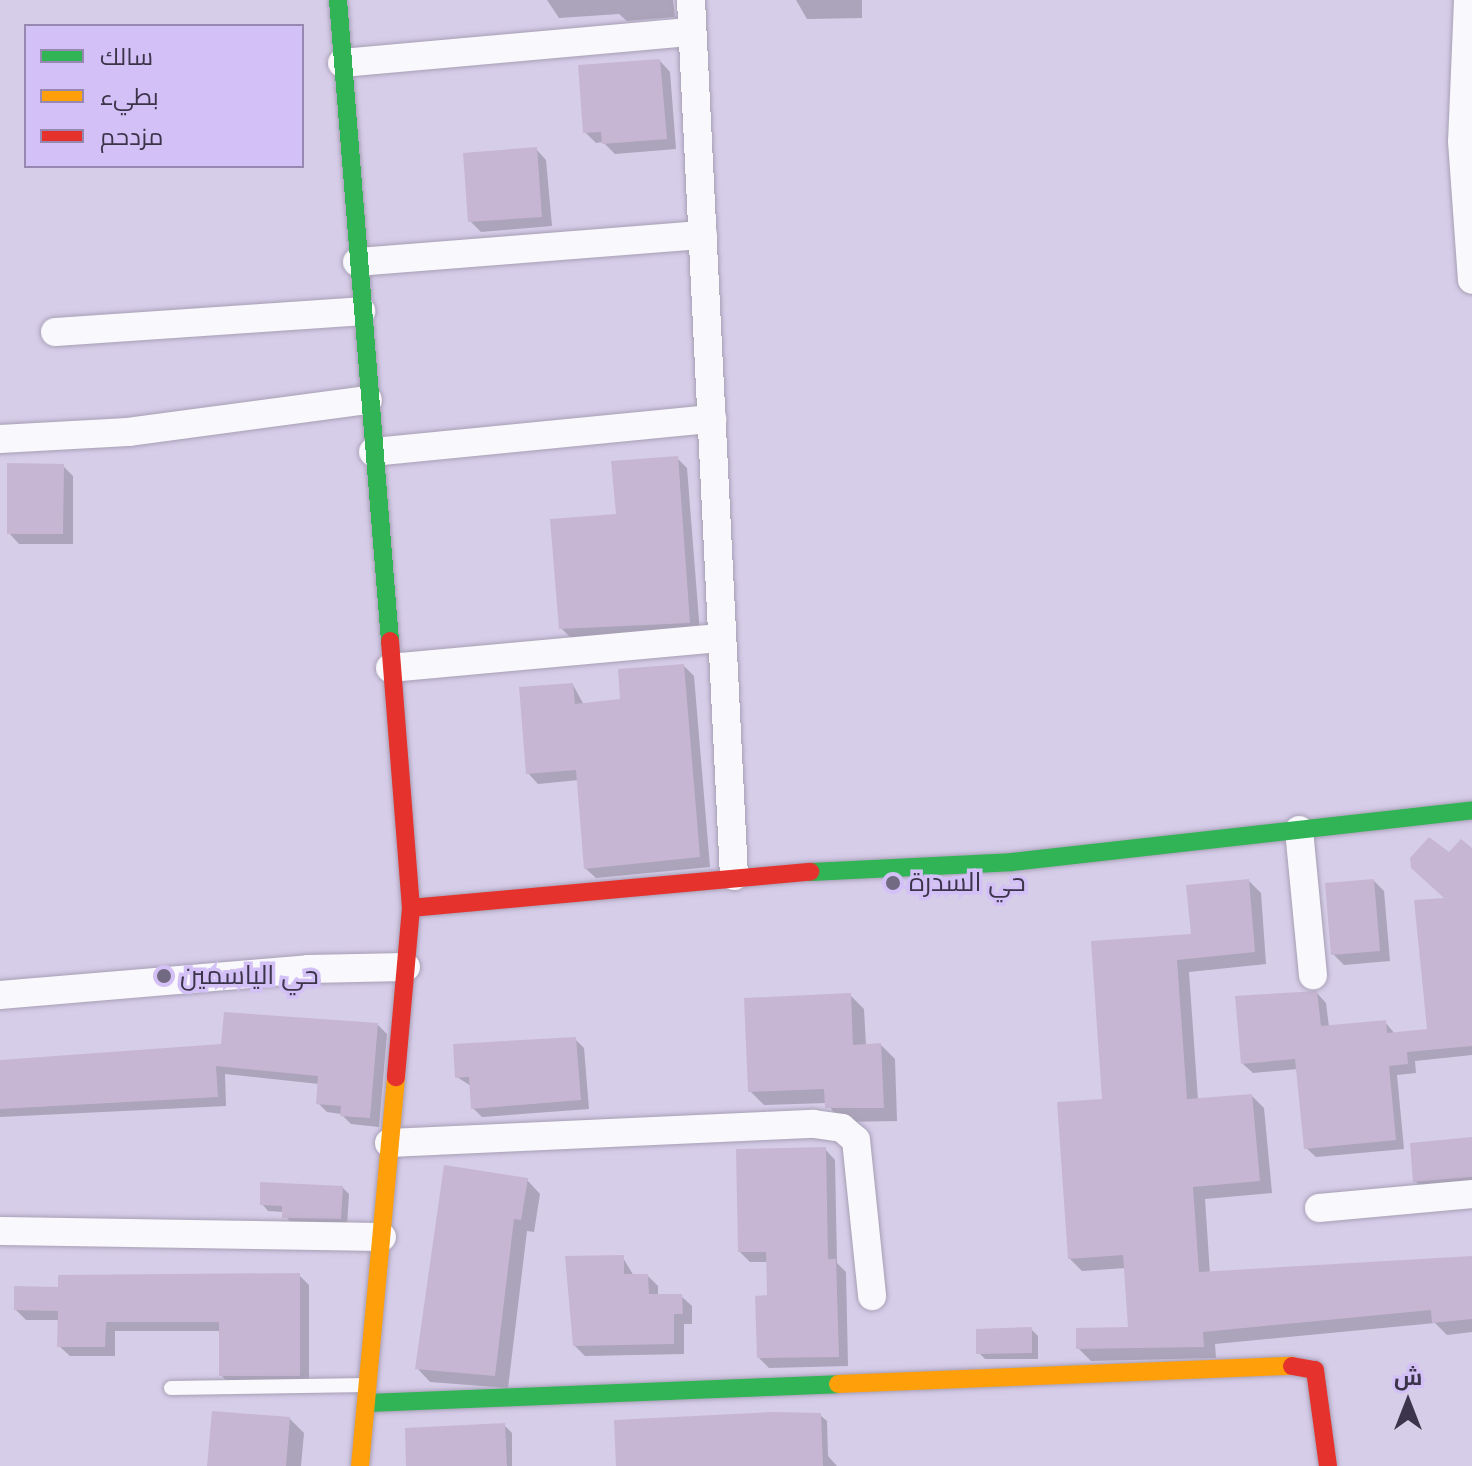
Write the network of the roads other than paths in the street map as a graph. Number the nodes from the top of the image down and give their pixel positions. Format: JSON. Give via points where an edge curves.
{"nodes":[{"id":1,"x":338,"y":0,"type":"edge"},
{"id":2,"x":691,"y":0,"type":"edge"},
{"id":3,"x":1468,"y":0,"type":"edge"},
{"id":4,"x":692,"y":32,"type":"junction"},
{"id":5,"x":342,"y":63,"type":"junction"},
{"id":6,"x":1468,"y":160,"type":"edge"},
{"id":7,"x":703,"y":235,"type":"junction"},
{"id":8,"x":357,"y":262,"type":"junction"},
{"id":9,"x":1472,"y":280,"type":"edge"},
{"id":10,"x":361,"y":311,"type":"junction"},
{"id":11,"x":55,"y":332,"type":"dead end"},
{"id":12,"x":368,"y":400,"type":"junction"},
{"id":13,"x":712,"y":419,"type":"junction"},
{"id":14,"x":0,"y":439,"type":"edge"},
{"id":15,"x":373,"y":452,"type":"junction"},
{"id":16,"x":722,"y":638,"type":"junction"},
{"id":17,"x":390,"y":668,"type":"junction"},
{"id":18,"x":1472,"y":810,"type":"edge"},
{"id":19,"x":1299,"y":830,"type":"junction"},
{"id":20,"x":734,"y":876,"type":"junction"},
{"id":21,"x":411,"y":908,"type":"junction"},
{"id":22,"x":406,"y":967,"type":"junction"},
{"id":23,"x":1313,"y":975,"type":"dead end"},
{"id":24,"x":0,"y":995,"type":"edge"},
{"id":25,"x":389,"y":1143,"type":"junction"},
{"id":26,"x":1472,"y":1194,"type":"edge"},
{"id":27,"x":1319,"y":1208,"type":"dead end"},
{"id":28,"x":0,"y":1231,"type":"edge"},
{"id":29,"x":382,"y":1237,"type":"junction"},
{"id":30,"x":872,"y":1296,"type":"dead end"},
{"id":31,"x":171,"y":1388,"type":"dead end"},
{"id":32,"x":368,"y":1394,"type":"junction"},
{"id":33,"x":360,"y":1466,"type":"edge"},
{"id":34,"x":1328,"y":1466,"type":"edge"}],
"edges":[{"from":1,"to":5,"type":"street"},
{"from":2,"to":4,"type":"street"},
{"from":3,"to":6,"type":"street"},
{"from":4,"to":5,"type":"street"},
{"from":4,"to":7,"type":"street"},
{"from":5,"to":8,"type":"street"},
{"from":6,"to":9,"type":"street"},
{"from":7,"to":8,"type":"street"},
{"from":7,"to":13,"type":"street"},
{"from":8,"to":10,"type":"street"},
{"from":10,"to":11,"type":"street"},
{"from":10,"to":12,"type":"street"},
{"from":12,"to":14,"type":"street","via":[[128,432]]},
{"from":12,"to":15,"type":"street"},
{"from":13,"to":15,"type":"street"},
{"from":13,"to":16,"type":"street"},
{"from":15,"to":17,"type":"street"},
{"from":16,"to":17,"type":"street"},
{"from":16,"to":20,"type":"street"},
{"from":17,"to":21,"type":"street"},
{"from":18,"to":19,"type":"street"},
{"from":19,"to":20,"type":"street","via":[[1012,862]]},
{"from":19,"to":23,"type":"street"},
{"from":20,"to":21,"type":"street"},
{"from":21,"to":22,"type":"street"},
{"from":22,"to":24,"type":"street","via":[[293,970]]},
{"from":22,"to":25,"type":"street"},
{"from":25,"to":29,"type":"street"},
{"from":25,"to":30,"type":"street","via":[[814,1124],[842,1128],[856,1140]]},
{"from":26,"to":27,"type":"street"},
{"from":28,"to":29,"type":"street"},
{"from":29,"to":32,"type":"street"},
{"from":31,"to":32,"type":"lane"},
{"from":32,"to":33,"type":"street"},
{"from":32,"to":34,"type":"street","via":[[1292,1366],[1315,1370]]}]}
